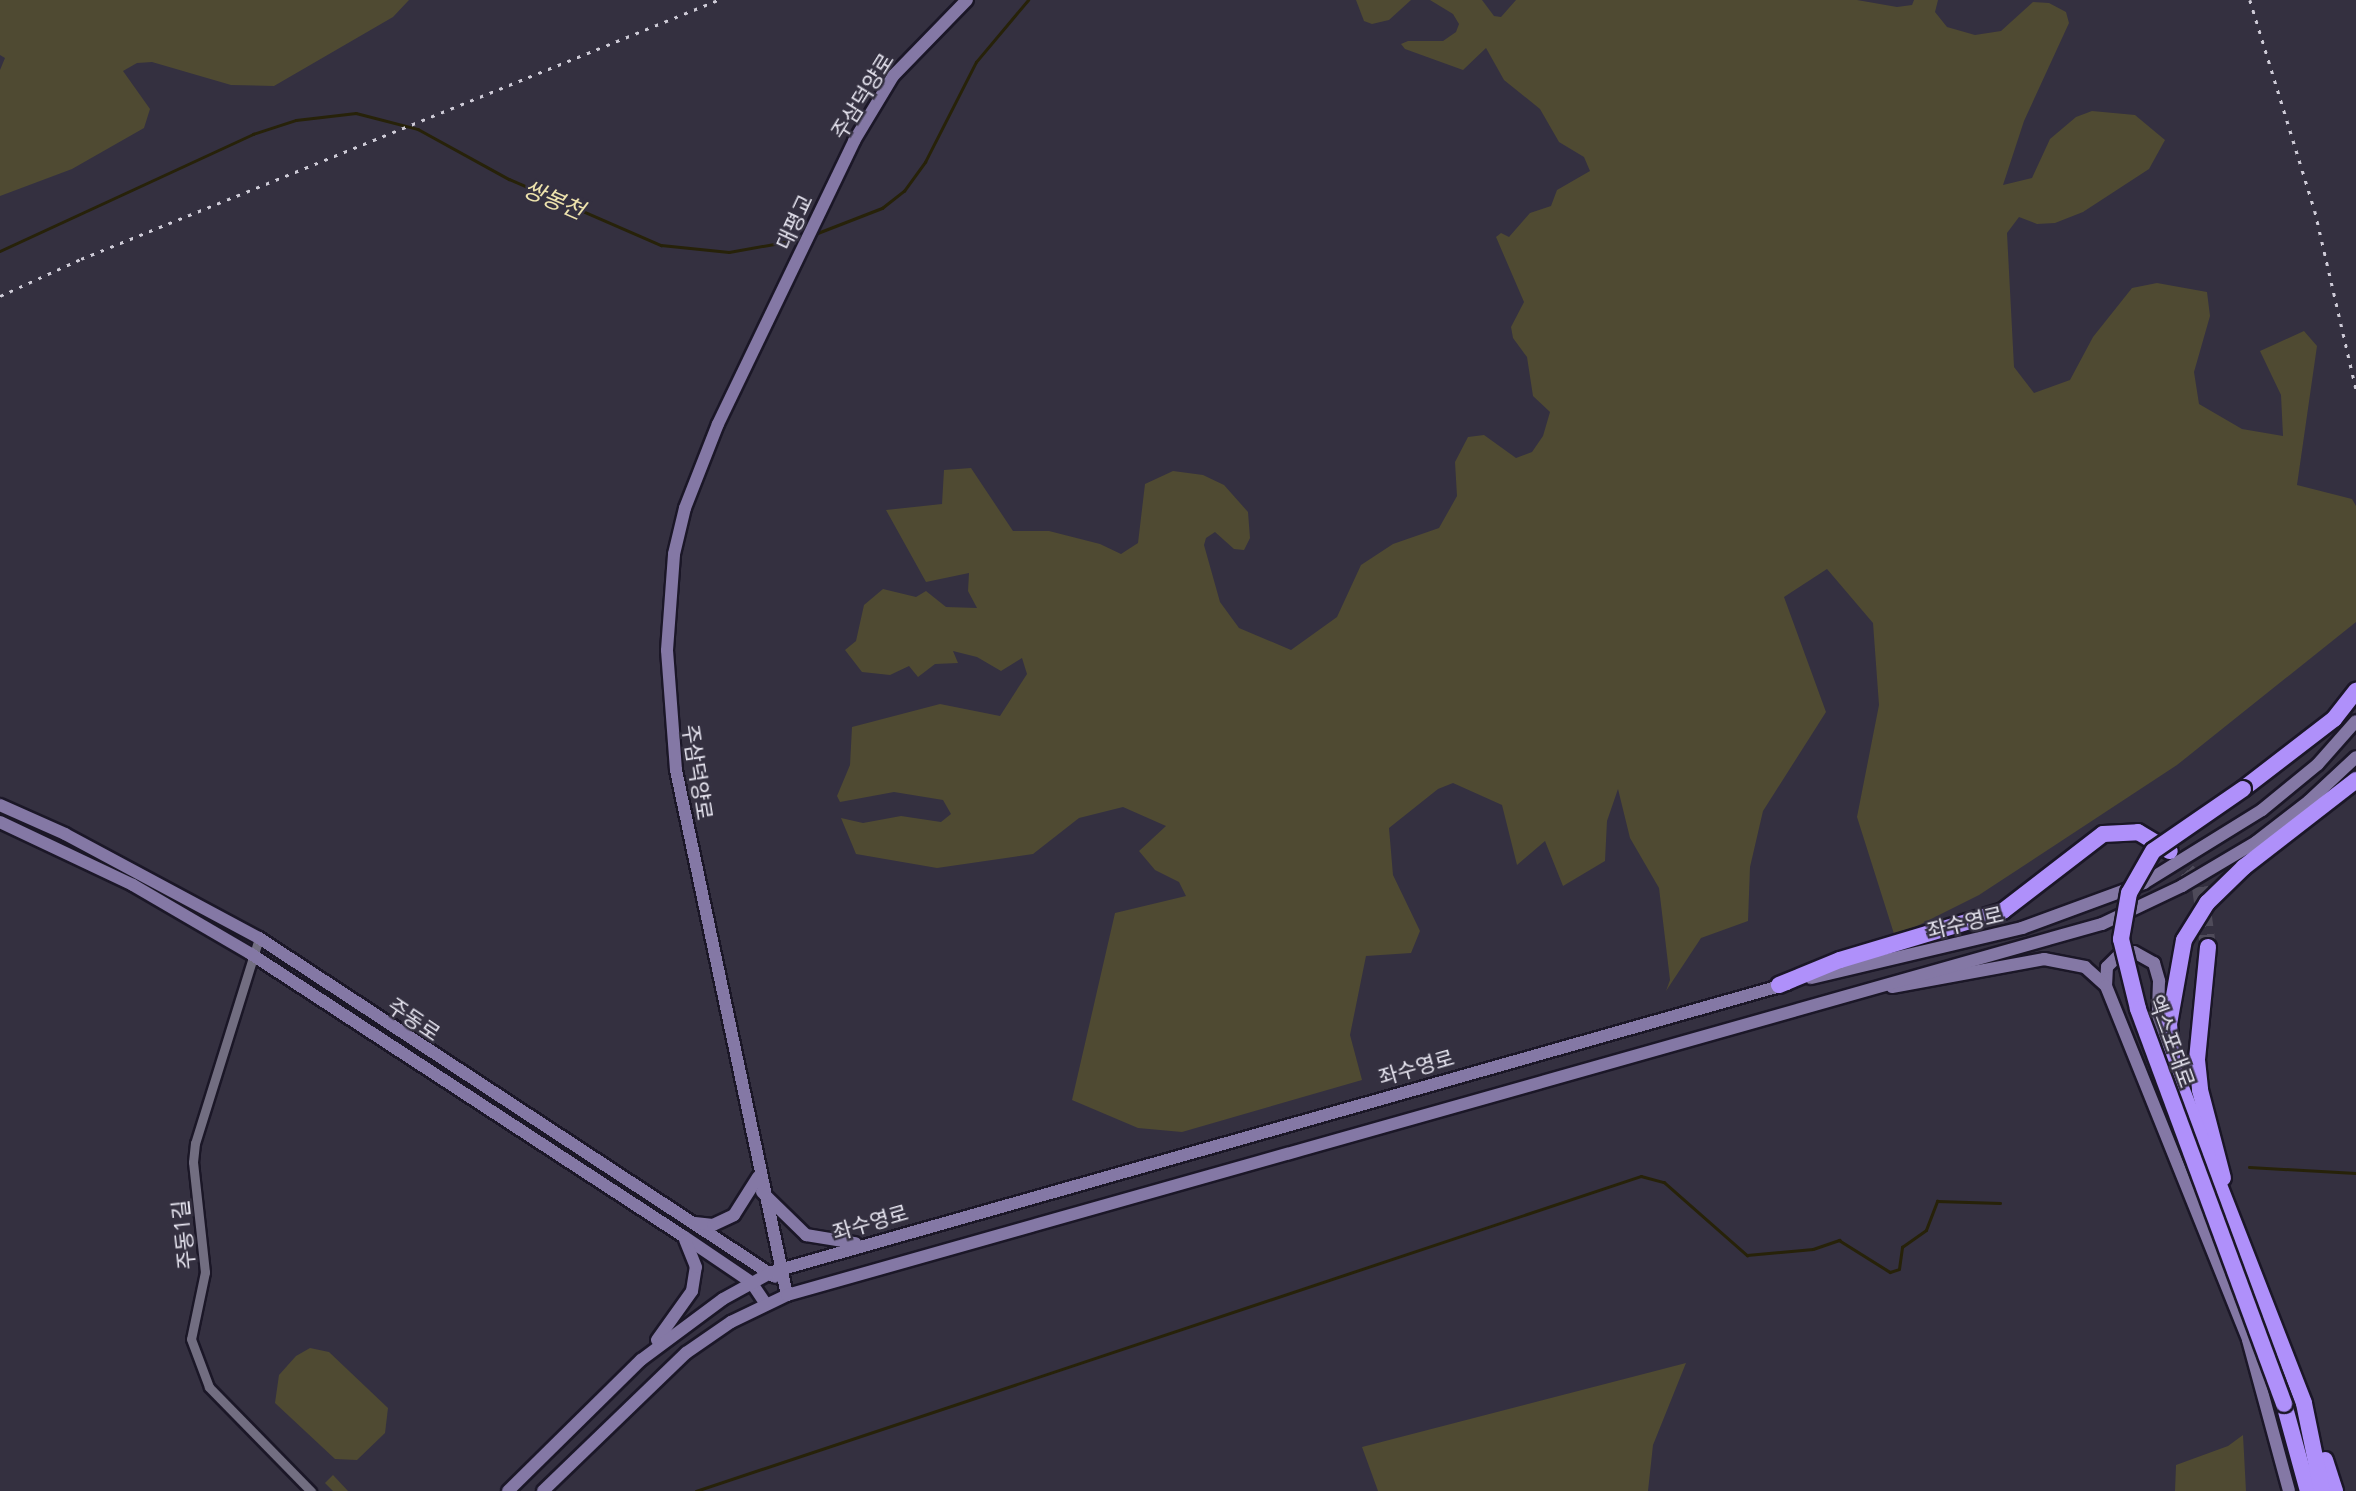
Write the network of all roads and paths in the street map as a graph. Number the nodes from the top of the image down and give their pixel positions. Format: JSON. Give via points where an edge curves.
{"nodes":[{"id":1,"x":967,"y":0,"type":"edge"},
{"id":2,"x":831,"y":190,"type":"joint"},
{"id":3,"x":793,"y":271,"type":"joint"},
{"id":4,"x":2356,"y":691,"type":"edge"},
{"id":5,"x":2356,"y":721,"type":"edge"},
{"id":6,"x":2356,"y":757,"type":"edge"},
{"id":7,"x":2356,"y":780,"type":"edge"},
{"id":8,"x":0,"y":805,"type":"edge"},
{"id":9,"x":0,"y":822,"type":"edge"},
{"id":10,"x":2170,"y":851,"type":"tunnel mouth"},
{"id":11,"x":259,"y":938,"type":"junction"},
{"id":12,"x":2208,"y":947,"type":"tunnel mouth"},
{"id":13,"x":251,"y":954,"type":"junction"},
{"id":14,"x":1779,"y":985,"type":"junction"},
{"id":15,"x":2106,"y":986,"type":"junction"},
{"id":16,"x":1874,"y":987,"type":"junction"},
{"id":17,"x":2173,"y":1066,"type":"junction"},
{"id":18,"x":758,"y":1177,"type":"junction"},
{"id":19,"x":762,"y":1191,"type":"junction"},
{"id":20,"x":2231,"y":1207,"type":"junction"},
{"id":21,"x":675,"y":1214,"type":"junction"},
{"id":22,"x":683,"y":1236,"type":"junction"},
{"id":23,"x":864,"y":1244,"type":"junction"},
{"id":24,"x":776,"y":1271,"type":"junction"},
{"id":25,"x":751,"y":1282,"type":"junction"},
{"id":26,"x":787,"y":1295,"type":"junction"},
{"id":27,"x":766,"y":1304,"type":"junction"},
{"id":28,"x":641,"y":1360,"type":"junction"},
{"id":29,"x":2304,"y":1402,"type":"junction"},
{"id":30,"x":312,"y":1491,"type":"edge"},
{"id":31,"x":508,"y":1491,"type":"edge"},
{"id":32,"x":543,"y":1491,"type":"edge"},
{"id":33,"x":2289,"y":1491,"type":"edge"},
{"id":34,"x":2305,"y":1491,"type":"edge"},
{"id":35,"x":2322,"y":1491,"type":"edge"},
{"id":36,"x":2335,"y":1491,"type":"edge"}],
"edges":[{"from":1,"to":2,"type":"street","name":"주삼덕양로","via":[[893,76]]},
{"from":2,"to":3,"type":"street","name":"대평교"},
{"from":3,"to":18,"type":"street","name":"주삼덕양로","via":[[718,424],[685,508],[674,554],[667,639],[668,708],[676,770]]},
{"from":4,"to":34,"type":"highway","name":"엑스포대로","bridge":true,"via":[[2334,719],[2153,852],[2129,893],[2121,939],[2138,1009],[2284,1404]]},
{"from":5,"to":14,"type":"street","name":"좌수영로","via":[[2318,764],[2262,810],[2195,855],[2133,888],[2022,928]]},
{"from":6,"to":16,"type":"street","name":"좌수영로","via":[[2309,802],[2256,842],[2147,905],[2050,941]]},
{"from":7,"to":17,"type":"highway","name":"엑스포대로","via":[[2224,884],[2192,925],[2173,986],[2169,1024]]},
{"from":8,"to":11,"type":"street","name":"주동로","via":[[65,834]]},
{"from":9,"to":13,"type":"street","name":"주동로","via":[[133,885]]},
{"from":10,"to":14,"type":"highway","via":[[2138,832],[2103,834],[2003,911],[1840,960]]},
{"from":11,"to":13,"type":"street","name":"주동1길"},
{"from":11,"to":21,"type":"street","name":"주동로"},
{"from":12,"to":20,"type":"highway","via":[[2198,1021],[2198,1075]]},
{"from":13,"to":22,"type":"street","name":"주동로"},
{"from":13,"to":30,"type":"street","name":"주동1길","via":[[194,1149],[205,1272],[191,1339],[209,1387]]},
{"from":14,"to":23,"type":"street","name":"좌수영로"},
{"from":15,"to":16,"type":"street","via":[[2085,967],[2044,959],[1917,985]]},
{"from":15,"to":17,"type":"street","via":[[2107,967],[2118,956],[2141,954],[2154,963],[2159,981],[2157,1041]]},
{"from":15,"to":33,"type":"street","via":[[2248,1340]]},
{"from":16,"to":26,"type":"street","name":"좌수영로"},
{"from":17,"to":20,"type":"highway","name":"엑스포대로","via":[[2210,1169]]},
{"from":18,"to":19,"type":"street","name":"주삼덕양로"},
{"from":18,"to":21,"type":"street","via":[[742,1208],[724,1222],[702,1224]]},
{"from":19,"to":23,"type":"street","via":[[806,1235]]},
{"from":19,"to":24,"type":"street","name":"주삼덕양로"},
{"from":20,"to":29,"type":"highway","name":"엑스포대로"},
{"from":21,"to":24,"type":"street","name":"주동로"},
{"from":22,"to":25,"type":"street","name":"주동로"},
{"from":22,"to":28,"type":"street","via":[[695,1262],[692,1291]]},
{"from":23,"to":24,"type":"street","name":"좌수영로"},
{"from":24,"to":25,"type":"street","name":"좌수영로"},
{"from":24,"to":26,"type":"street","name":"주동로"},
{"from":25,"to":27,"type":"street","name":"주동로"},
{"from":25,"to":28,"type":"street","name":"좌수영로"},
{"from":26,"to":27,"type":"street","name":"좌수영로"},
{"from":27,"to":32,"type":"street","name":"좌수영로","via":[[686,1353]]},
{"from":28,"to":31,"type":"street","name":"좌수영로"},
{"from":29,"to":35,"type":"highway","name":"엑스포대로"},
{"from":29,"to":36,"type":"highway"}]}
